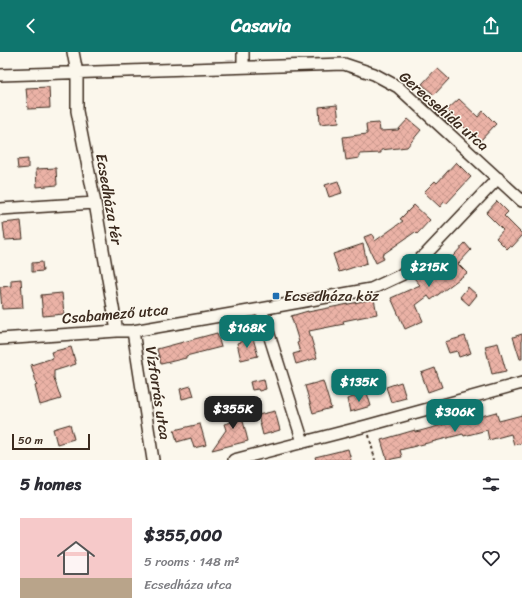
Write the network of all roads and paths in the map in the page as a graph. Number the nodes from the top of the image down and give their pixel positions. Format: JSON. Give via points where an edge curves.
{"nodes":[{"id":1,"x":73,"y":52,"type":"edge"},
{"id":2,"x":243,"y":52,"type":"edge"},
{"id":3,"x":243,"y":66,"type":"junction"},
{"id":4,"x":77,"y":73,"type":"junction"},
{"id":5,"x":0,"y":75,"type":"edge"},
{"id":6,"x":498,"y":178,"type":"junction"},
{"id":7,"x":522,"y":201,"type":"edge"},
{"id":8,"x":95,"y":203,"type":"junction"},
{"id":9,"x":0,"y":209,"type":"edge"},
{"id":10,"x":261,"y":310,"type":"junction"},
{"id":11,"x":117,"y":331,"type":"junction"},
{"id":12,"x":133,"y":331,"type":"junction"},
{"id":13,"x":0,"y":339,"type":"edge"},
{"id":14,"x":522,"y":383,"type":"edge"},
{"id":15,"x":366,"y":426,"type":"junction"},
{"id":16,"x":303,"y":442,"type":"junction"},
{"id":17,"x":153,"y":460,"type":"edge"},
{"id":18,"x":234,"y":460,"type":"edge"},
{"id":19,"x":375,"y":460,"type":"edge"}],
"edges":[{"from":1,"to":4,"type":"street"},
{"from":2,"to":3,"type":"street"},
{"from":3,"to":4,"type":"street","name":"Gerecsehida utca"},
{"from":3,"to":6,"type":"street","name":"Gerecsehida utca","via":[[344,64],[374,74],[398,87]]},
{"from":4,"to":5,"type":"street","name":"Gerecsehida utca"},
{"from":4,"to":8,"type":"street","name":"Ecsedháza tér","via":[[77,111]]},
{"from":6,"to":7,"type":"street","name":"Gerecsehida utca"},
{"from":6,"to":10,"type":"street","name":"Csabamező utca","via":[[425,255],[402,275],[371,289]]},
{"from":8,"to":9,"type":"street"},
{"from":8,"to":11,"type":"street","name":"Ecsedháza tér"},
{"from":10,"to":12,"type":"street","name":"Csabamező utca"},
{"from":10,"to":16,"type":"street"},
{"from":11,"to":12,"type":"street","name":"Csabamező utca"},
{"from":11,"to":13,"type":"street","name":"Csabamező utca"},
{"from":12,"to":17,"type":"street","name":"Vízforrás utca"},
{"from":14,"to":15,"type":"street"},
{"from":15,"to":16,"type":"street"},
{"from":15,"to":19,"type":"path"},
{"from":16,"to":18,"type":"street"}]}
